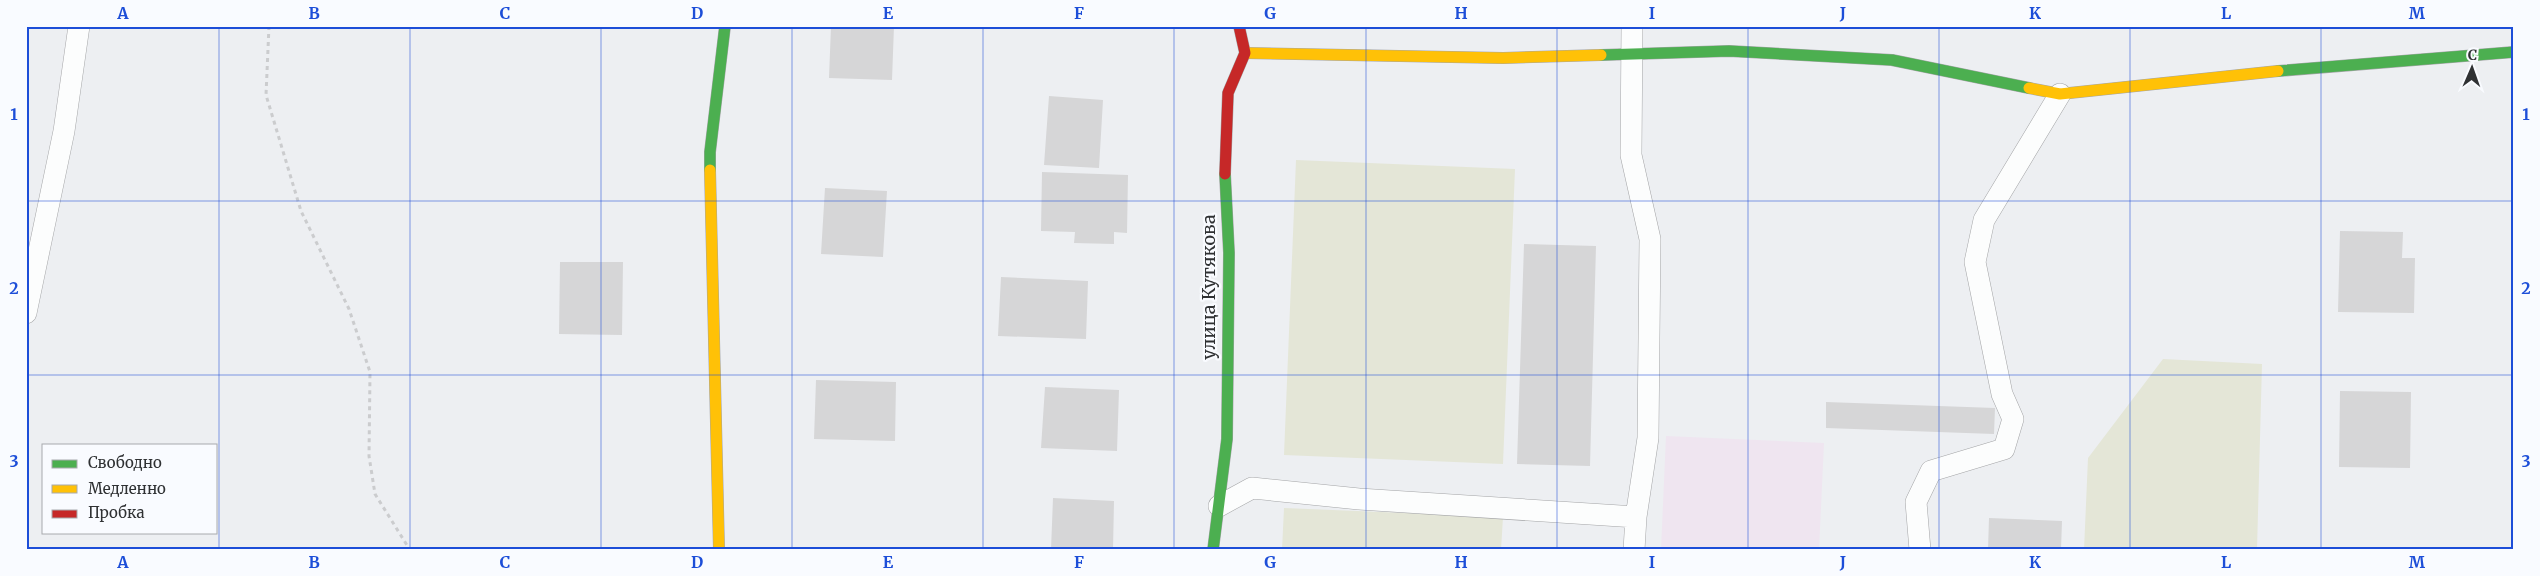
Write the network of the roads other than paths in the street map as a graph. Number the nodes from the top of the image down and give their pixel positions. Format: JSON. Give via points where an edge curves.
{"nodes":[{"id":1,"x":79,"y":26,"type":"edge"},
{"id":2,"x":725,"y":26,"type":"edge"},
{"id":3,"x":1239,"y":26,"type":"edge"},
{"id":4,"x":1632,"y":26,"type":"edge"},
{"id":5,"x":2514,"y":52,"type":"edge"},
{"id":6,"x":1245,"y":53,"type":"junction"},
{"id":7,"x":1631,"y":53,"type":"junction"},
{"id":8,"x":2060,"y":94,"type":"junction"},
{"id":9,"x":26,"y":313,"type":"edge"},
{"id":10,"x":1219,"y":506,"type":"junction"},
{"id":11,"x":1636,"y":517,"type":"junction"},
{"id":12,"x":719,"y":550,"type":"edge"},
{"id":13,"x":1214,"y":550,"type":"edge"},
{"id":14,"x":1634,"y":550,"type":"edge"},
{"id":15,"x":1920,"y":550,"type":"edge"}],
"edges":[{"from":1,"to":9,"type":"lane","via":[[64,131]]},
{"from":2,"to":12,"type":"street","via":[[710,152]]},
{"from":3,"to":6,"type":"street"},
{"from":4,"to":7,"type":"lane"},
{"from":5,"to":8,"type":"street","via":[[2291,70]]},
{"from":6,"to":7,"type":"street","via":[[1503,58]]},
{"from":6,"to":10,"type":"street","name":"улица Кутякова","via":[[1228,93],[1225,174],[1229,253],[1227,439]]},
{"from":7,"to":8,"type":"street","via":[[1729,51],[1892,60]]},
{"from":7,"to":11,"type":"lane","via":[[1631,155],[1650,239],[1648,438]]},
{"from":8,"to":15,"type":"lane","via":[[1984,220],[1975,262],[2002,394],[2013,418],[2004,449],[1932,471],[1916,502]]},
{"from":10,"to":11,"type":"lane","via":[[1252,488],[1359,499]]},
{"from":10,"to":13,"type":"street","name":"улица Кутякова"},
{"from":11,"to":14,"type":"lane"}]}
